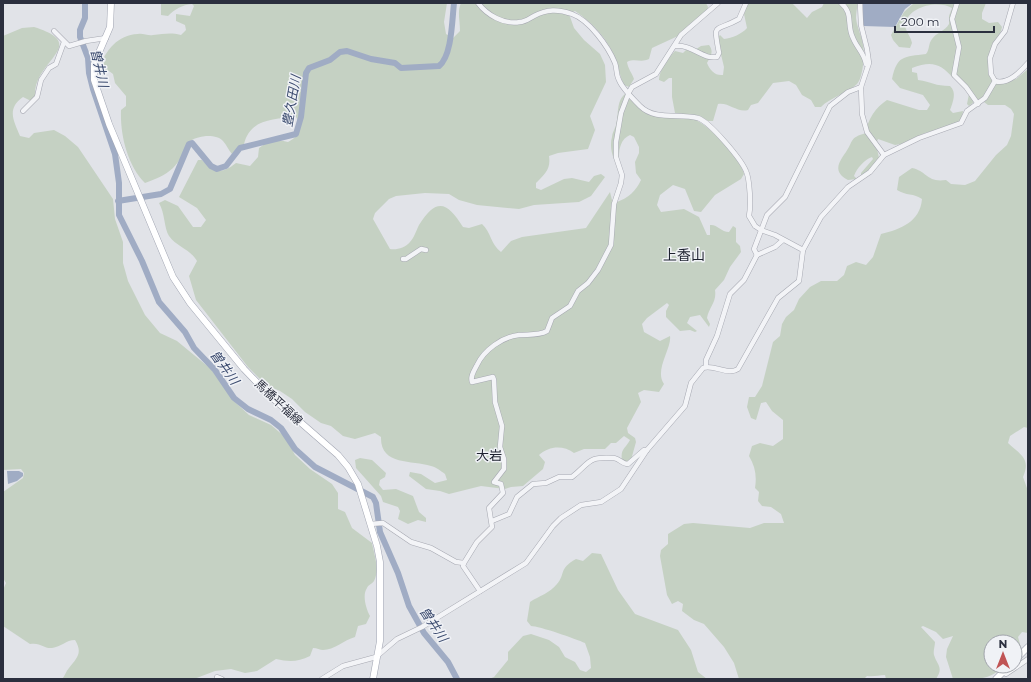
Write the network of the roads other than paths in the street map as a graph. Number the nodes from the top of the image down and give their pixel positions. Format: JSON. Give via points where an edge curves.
{"nodes":[{"id":1,"x":111,"y":3,"type":"edge"},
{"id":2,"x":478,"y":3,"type":"edge"},
{"id":3,"x":708,"y":3,"type":"edge"},
{"id":4,"x":718,"y":3,"type":"edge"},
{"id":5,"x":746,"y":3,"type":"edge"},
{"id":6,"x":841,"y":3,"type":"edge"},
{"id":7,"x":860,"y":3,"type":"edge"},
{"id":8,"x":957,"y":3,"type":"edge"},
{"id":9,"x":1013,"y":3,"type":"edge"},
{"id":10,"x":712,"y":8,"type":"junction"},
{"id":11,"x":54,"y":31,"type":"dead end"},
{"id":12,"x":106,"y":38,"type":"junction"},
{"id":13,"x":64,"y":42,"type":"junction"},
{"id":14,"x":675,"y":46,"type":"junction"},
{"id":15,"x":1028,"y":63,"type":"edge"},
{"id":16,"x":864,"y":77,"type":"junction"},
{"id":17,"x":995,"y":81,"type":"junction"},
{"id":18,"x":861,"y":87,"type":"junction"},
{"id":19,"x":629,"y":92,"type":"junction"},
{"id":20,"x":978,"y":104,"type":"junction"},
{"id":21,"x":23,"y":111,"type":"dead end"},
{"id":22,"x":884,"y":155,"type":"junction"},
{"id":23,"x":760,"y":230,"type":"junction"},
{"id":24,"x":783,"y":240,"type":"junction"},
{"id":25,"x":426,"y":250,"type":"dead end"},
{"id":26,"x":802,"y":250,"type":"junction"},
{"id":27,"x":757,"y":255,"type":"junction"},
{"id":28,"x":403,"y":259,"type":"dead end"},
{"id":29,"x":706,"y":367,"type":"junction"},
{"id":30,"x":648,"y":450,"type":"junction"},
{"id":31,"x":492,"y":521,"type":"junction"},
{"id":32,"x":376,"y":523,"type":"junction"},
{"id":33,"x":464,"y":563,"type":"junction"},
{"id":34,"x":480,"y":591,"type":"junction"},
{"id":35,"x":376,"y":657,"type":"junction"},
{"id":36,"x":216,"y":676,"type":"dead end"},
{"id":37,"x":222,"y":679,"type":"edge"},
{"id":38,"x":322,"y":679,"type":"edge"},
{"id":39,"x":373,"y":679,"type":"edge"}],
"edges":[{"from":1,"to":12,"type":"main road","name":"馬橋平福線","via":[[112,19]]},
{"from":2,"to":19,"type":"street","via":[[492,16],[511,22],[520,22],[552,10],[578,16],[601,39],[614,60],[619,81]]},
{"from":3,"to":10,"type":"street"},
{"from":4,"to":10,"type":"street"},
{"from":5,"to":14,"type":"street","via":[[739,19],[720,27],[716,32],[719,54],[717,57],[707,56],[686,46]]},
{"from":6,"to":16,"type":"street","via":[[848,10],[852,38],[865,58]]},
{"from":7,"to":16,"type":"street","via":[[861,25],[869,63]]},
{"from":8,"to":20,"type":"street","via":[[952,19],[959,47],[954,75]]},
{"from":9,"to":17,"type":"street","via":[[1005,30],[995,44],[990,58],[991,74]]},
{"from":10,"to":14,"type":"street","via":[[681,35]]},
{"from":11,"to":13,"type":"street"},
{"from":12,"to":13,"type":"street","via":[[69,46]]},
{"from":12,"to":32,"type":"main road","name":"馬橋平福線","via":[[94,64],[94,80],[103,108],[168,265],[190,304],[244,370],[341,459],[352,473]]},
{"from":13,"to":21,"type":"street","via":[[56,64],[49,68],[41,80],[37,98]]},
{"from":14,"to":19,"type":"street","via":[[656,74]]},
{"from":15,"to":17,"type":"street","via":[[1008,80]]},
{"from":16,"to":18,"type":"street"},
{"from":17,"to":20,"type":"street","via":[[985,98]]},
{"from":18,"to":22,"type":"street","via":[[864,124],[874,144]]},
{"from":18,"to":23,"type":"street","via":[[848,92],[830,106],[785,197],[767,215]]},
{"from":19,"to":23,"type":"street","via":[[645,111],[700,119],[730,147],[746,170],[751,204],[749,216]]},
{"from":19,"to":31,"type":"street","via":[[616,142],[616,157],[622,175],[614,204],[613,235],[611,245],[598,270],[578,291],[570,306],[552,318],[547,331],[536,335],[517,335],[489,348],[471,376],[472,382],[493,377],[495,402],[502,426],[500,447],[504,469],[494,482],[501,484],[503,490],[501,496],[489,508]]},
{"from":20,"to":22,"type":"street","via":[[967,111],[964,121],[956,126],[919,138]]},
{"from":22,"to":26,"type":"street","via":[[870,172],[848,187],[829,207]]},
{"from":23,"to":24,"type":"street"},
{"from":23,"to":27,"type":"street","via":[[754,249]]},
{"from":24,"to":26,"type":"street"},
{"from":24,"to":27,"type":"street","via":[[775,247]]},
{"from":25,"to":28,"type":"street","via":[[422,249]]},
{"from":26,"to":29,"type":"street","via":[[798,281],[778,298],[738,369],[732,372]]},
{"from":27,"to":29,"type":"street","via":[[744,280],[730,294],[717,336],[706,360]]},
{"from":29,"to":30,"type":"street","via":[[691,383],[682,411]]},
{"from":30,"to":31,"type":"street","via":[[644,450],[628,464],[622,464],[615,458],[595,458],[572,478],[559,477],[546,483],[533,484],[517,497],[509,514]]},
{"from":30,"to":34,"type":"street","via":[[621,489],[601,502],[581,505],[561,518],[530,559]]},
{"from":31,"to":33,"type":"street","via":[[491,529],[477,542]]},
{"from":32,"to":33,"type":"street","via":[[386,524],[411,542],[431,548],[456,562]]},
{"from":32,"to":35,"type":"main road","name":"馬橋平福線","via":[[380,562],[380,641]]},
{"from":33,"to":34,"type":"street","via":[[463,566]]},
{"from":34,"to":35,"type":"street","via":[[420,628],[397,638]]},
{"from":35,"to":38,"type":"street","via":[[343,666]]},
{"from":35,"to":39,"type":"main road","name":"馬橋平福線"},
{"from":36,"to":37,"type":"street"}]}
